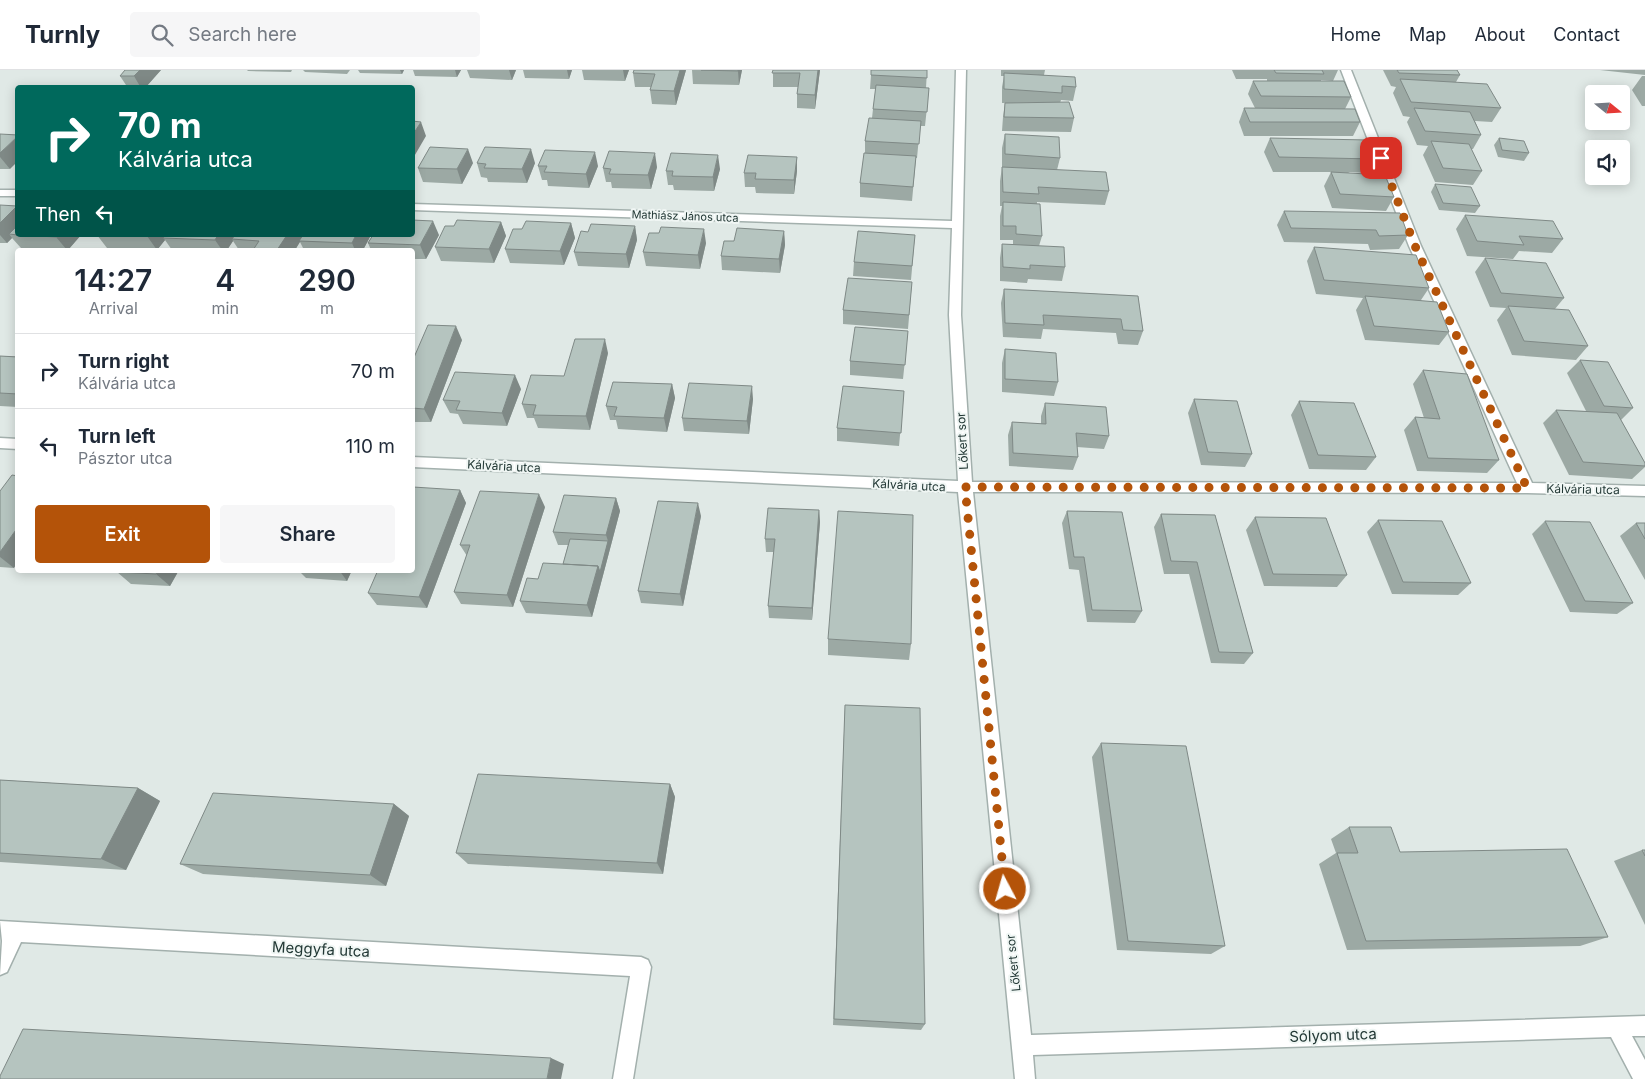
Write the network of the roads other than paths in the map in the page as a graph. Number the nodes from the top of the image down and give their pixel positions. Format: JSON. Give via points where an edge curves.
{"nodes":[{"id":1,"x":961,"y":70,"type":"edge"},
{"id":2,"x":1346,"y":70,"type":"edge"},
{"id":3,"x":0,"y":193,"type":"edge"},
{"id":4,"x":15,"y":193,"type":"edge"},
{"id":5,"x":415,"y":207,"type":"edge"},
{"id":6,"x":958,"y":225,"type":"junction"},
{"id":7,"x":0,"y":443,"type":"edge"},
{"id":8,"x":15,"y":444,"type":"edge"},
{"id":9,"x":415,"y":462,"type":"edge"},
{"id":10,"x":965,"y":487,"type":"junction"},
{"id":11,"x":1527,"y":488,"type":"junction"},
{"id":12,"x":1645,"y":491,"type":"edge"},
{"id":13,"x":8,"y":932,"type":"edge"},
{"id":14,"x":0,"y":965,"type":"edge"},
{"id":15,"x":1616,"y":1026,"type":"junction"},
{"id":16,"x":1645,"y":1026,"type":"edge"},
{"id":17,"x":1021,"y":1045,"type":"junction"},
{"id":18,"x":623,"y":1079,"type":"edge"},
{"id":19,"x":1025,"y":1079,"type":"edge"},
{"id":20,"x":1644,"y":1079,"type":"edge"}],
"edges":[{"from":1,"to":6,"type":"street","name":"Lőkert sor"},
{"from":2,"to":11,"type":"street","via":[[1415,246]]},
{"from":3,"to":4,"type":"street"},
{"from":5,"to":6,"type":"street","name":"Mathiász János utca"},
{"from":6,"to":10,"type":"street","name":"Lőkert sor","via":[[955,315]]},
{"from":7,"to":8,"type":"street"},
{"from":9,"to":10,"type":"street","name":"Kálvária utca"},
{"from":10,"to":11,"type":"street","name":"Kálvária utca"},
{"from":10,"to":17,"type":"street","name":"Lőkert sor"},
{"from":11,"to":12,"type":"street","name":"Kálvária utca"},
{"from":13,"to":14,"type":"street"},
{"from":13,"to":18,"type":"street","name":"Meggyfa utca","via":[[641,967]]},
{"from":15,"to":16,"type":"street","name":"Sólyom utca"},
{"from":15,"to":17,"type":"street","name":"Sólyom utca"},
{"from":15,"to":20,"type":"street"},
{"from":17,"to":19,"type":"street","name":"Lőkert sor"}]}
